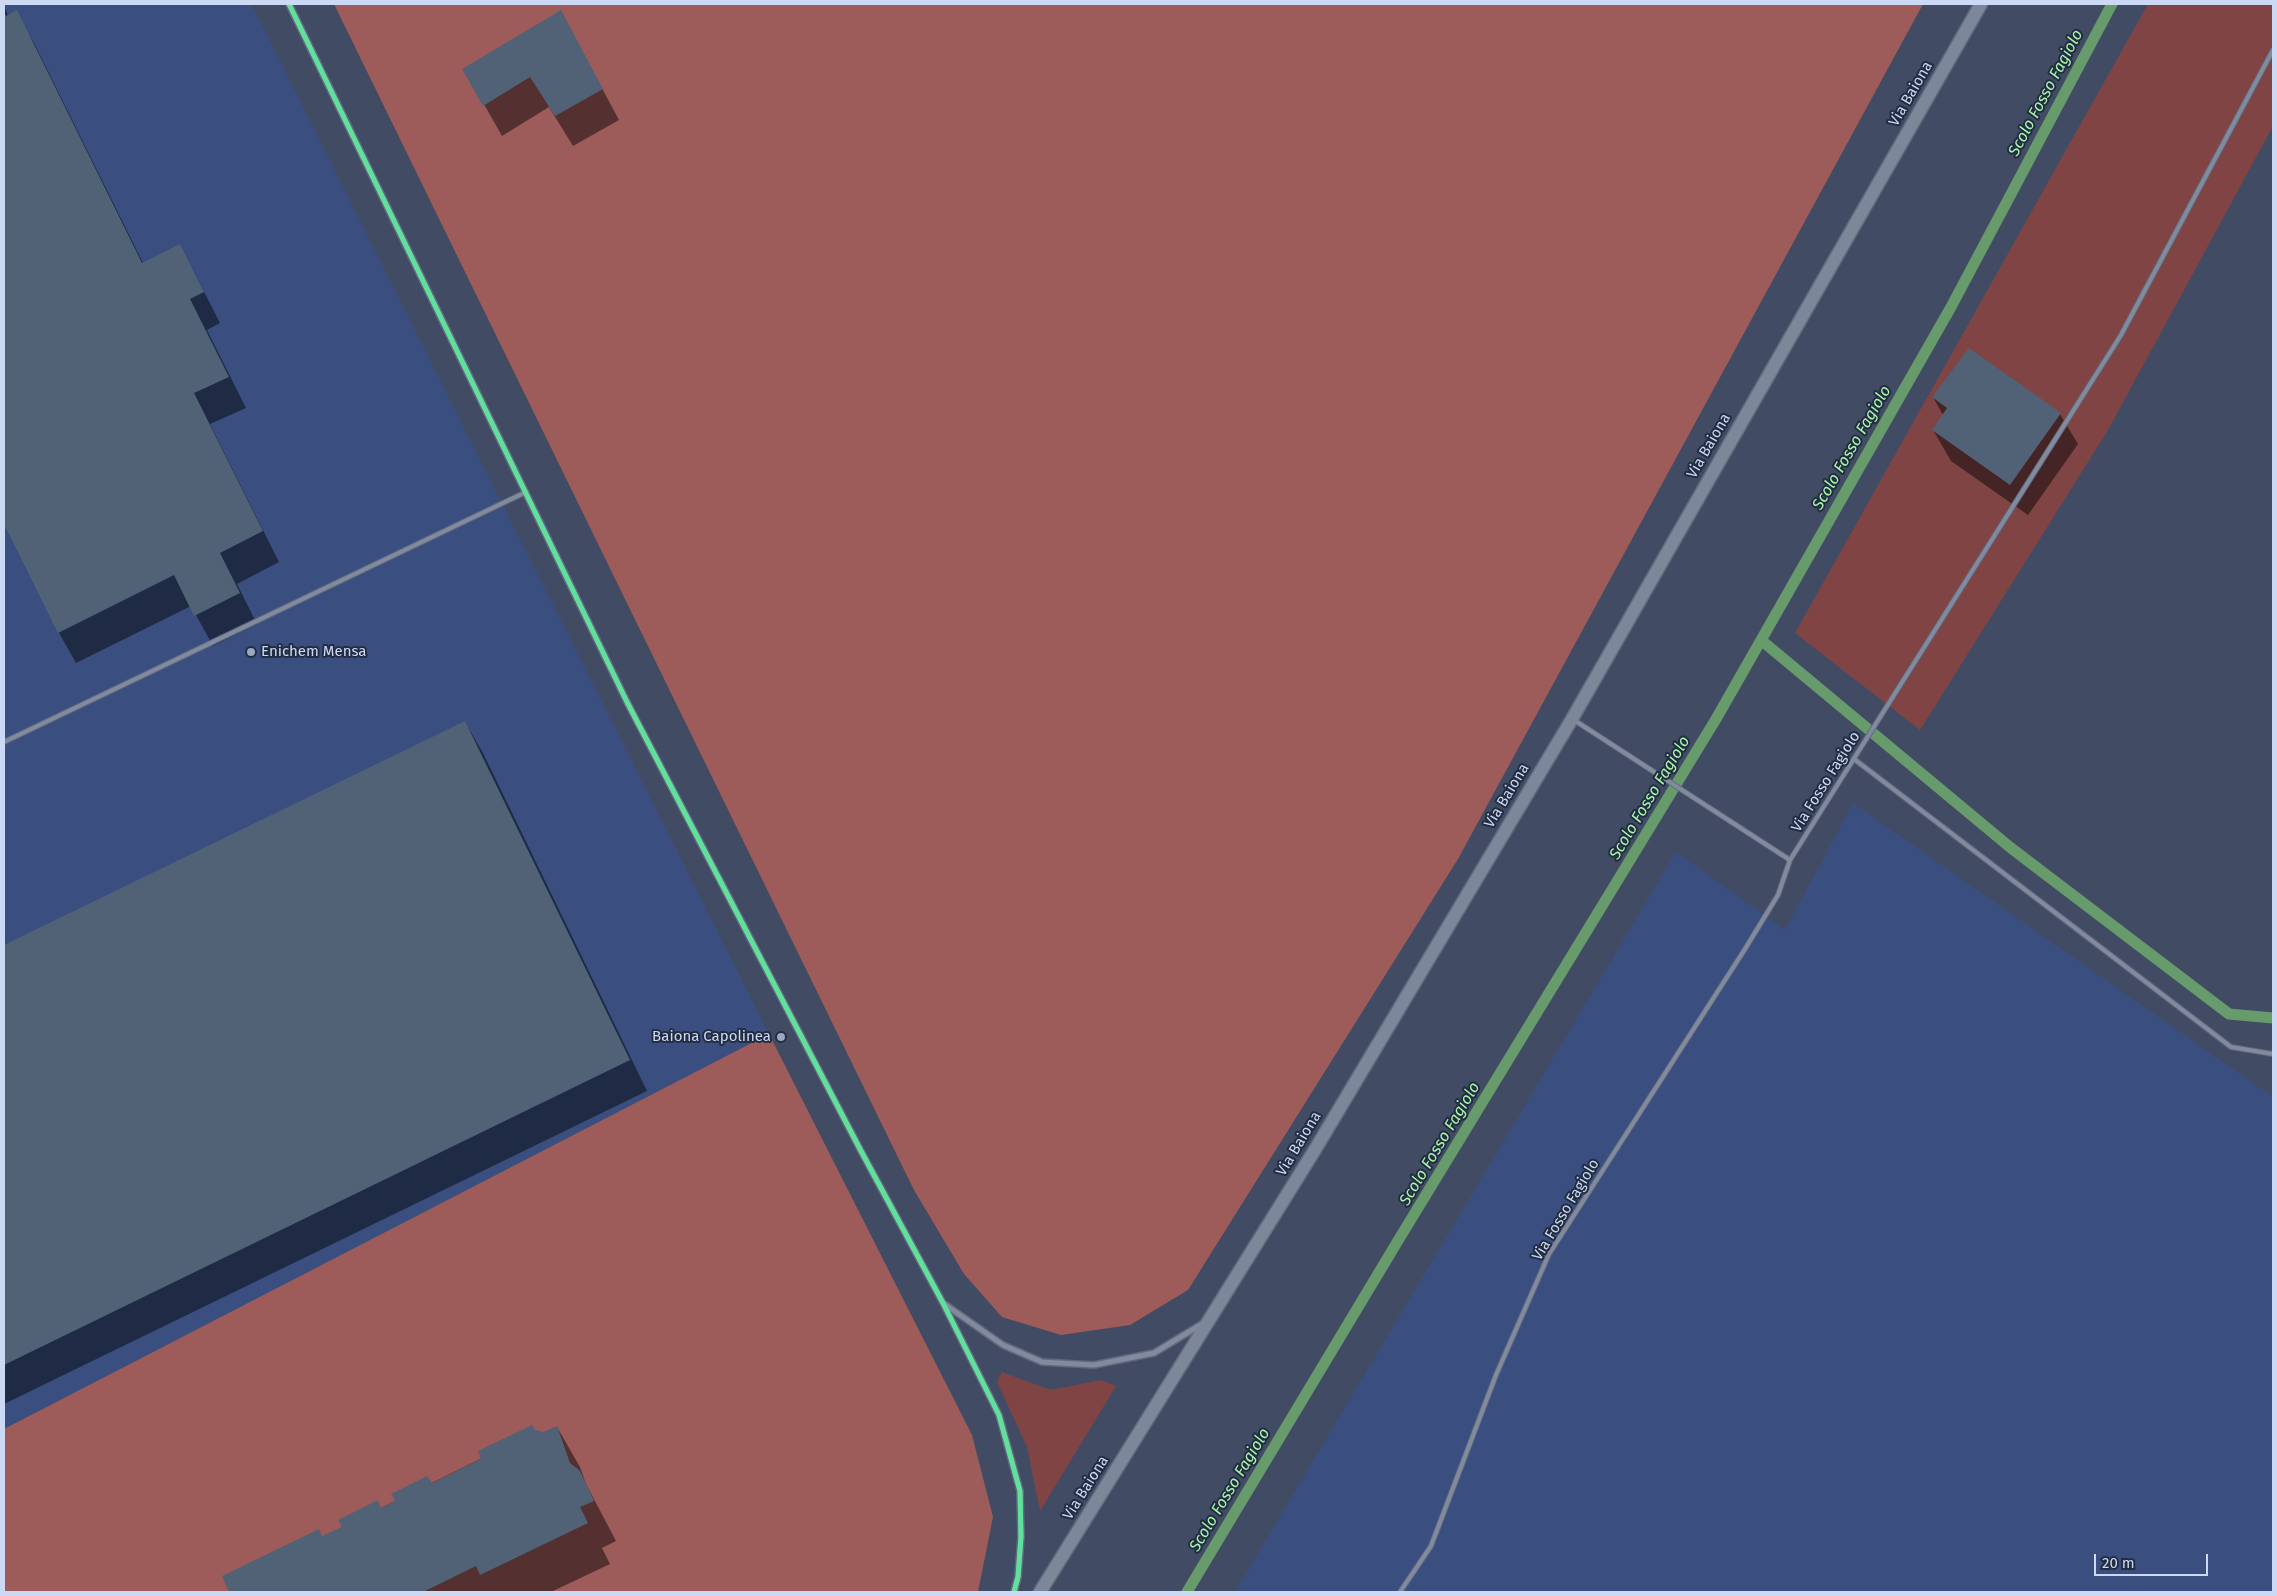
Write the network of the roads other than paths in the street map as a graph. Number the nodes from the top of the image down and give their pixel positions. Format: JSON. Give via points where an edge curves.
{"nodes":[{"id":1,"x":289,"y":4,"type":"edge"},
{"id":2,"x":1980,"y":4,"type":"edge"},
{"id":3,"x":2273,"y":50,"type":"edge"},
{"id":4,"x":526,"y":492,"type":"junction"},
{"id":5,"x":1572,"y":719,"type":"junction"},
{"id":6,"x":4,"y":742,"type":"edge"},
{"id":7,"x":1854,"y":759,"type":"junction"},
{"id":8,"x":1790,"y":860,"type":"junction"},
{"id":9,"x":2273,"y":1054,"type":"edge"},
{"id":10,"x":943,"y":1303,"type":"junction"},
{"id":11,"x":1209,"y":1320,"type":"junction"},
{"id":12,"x":1014,"y":1592,"type":"edge"},
{"id":13,"x":1040,"y":1592,"type":"edge"},
{"id":14,"x":1400,"y":1592,"type":"edge"}],
"edges":[{"from":1,"to":4,"type":"street"},
{"from":2,"to":5,"type":"main road","name":"Via Baiona"},
{"from":3,"to":7,"type":"lane","name":"Via Fosso Fagiolo","via":[[2121,335]]},
{"from":4,"to":6,"type":"lane"},
{"from":4,"to":10,"type":"street","via":[[632,711]]},
{"from":5,"to":8,"type":"lane"},
{"from":5,"to":11,"type":"main road","name":"Via Baiona","via":[[1316,1148]]},
{"from":7,"to":8,"type":"lane","name":"Via Fosso Fagiolo"},
{"from":7,"to":9,"type":"lane","via":[[2231,1047]]},
{"from":8,"to":14,"type":"lane","name":"Via Fosso Fagiolo","via":[[1778,896],[1550,1254],[1496,1375],[1431,1546]]},
{"from":10,"to":11,"type":"street","via":[[1003,1345],[1042,1362],[1094,1366],[1154,1353]]},
{"from":10,"to":12,"type":"street","via":[[999,1415],[1020,1491],[1021,1537]]},
{"from":11,"to":13,"type":"main road","name":"Via Baiona"}]}
